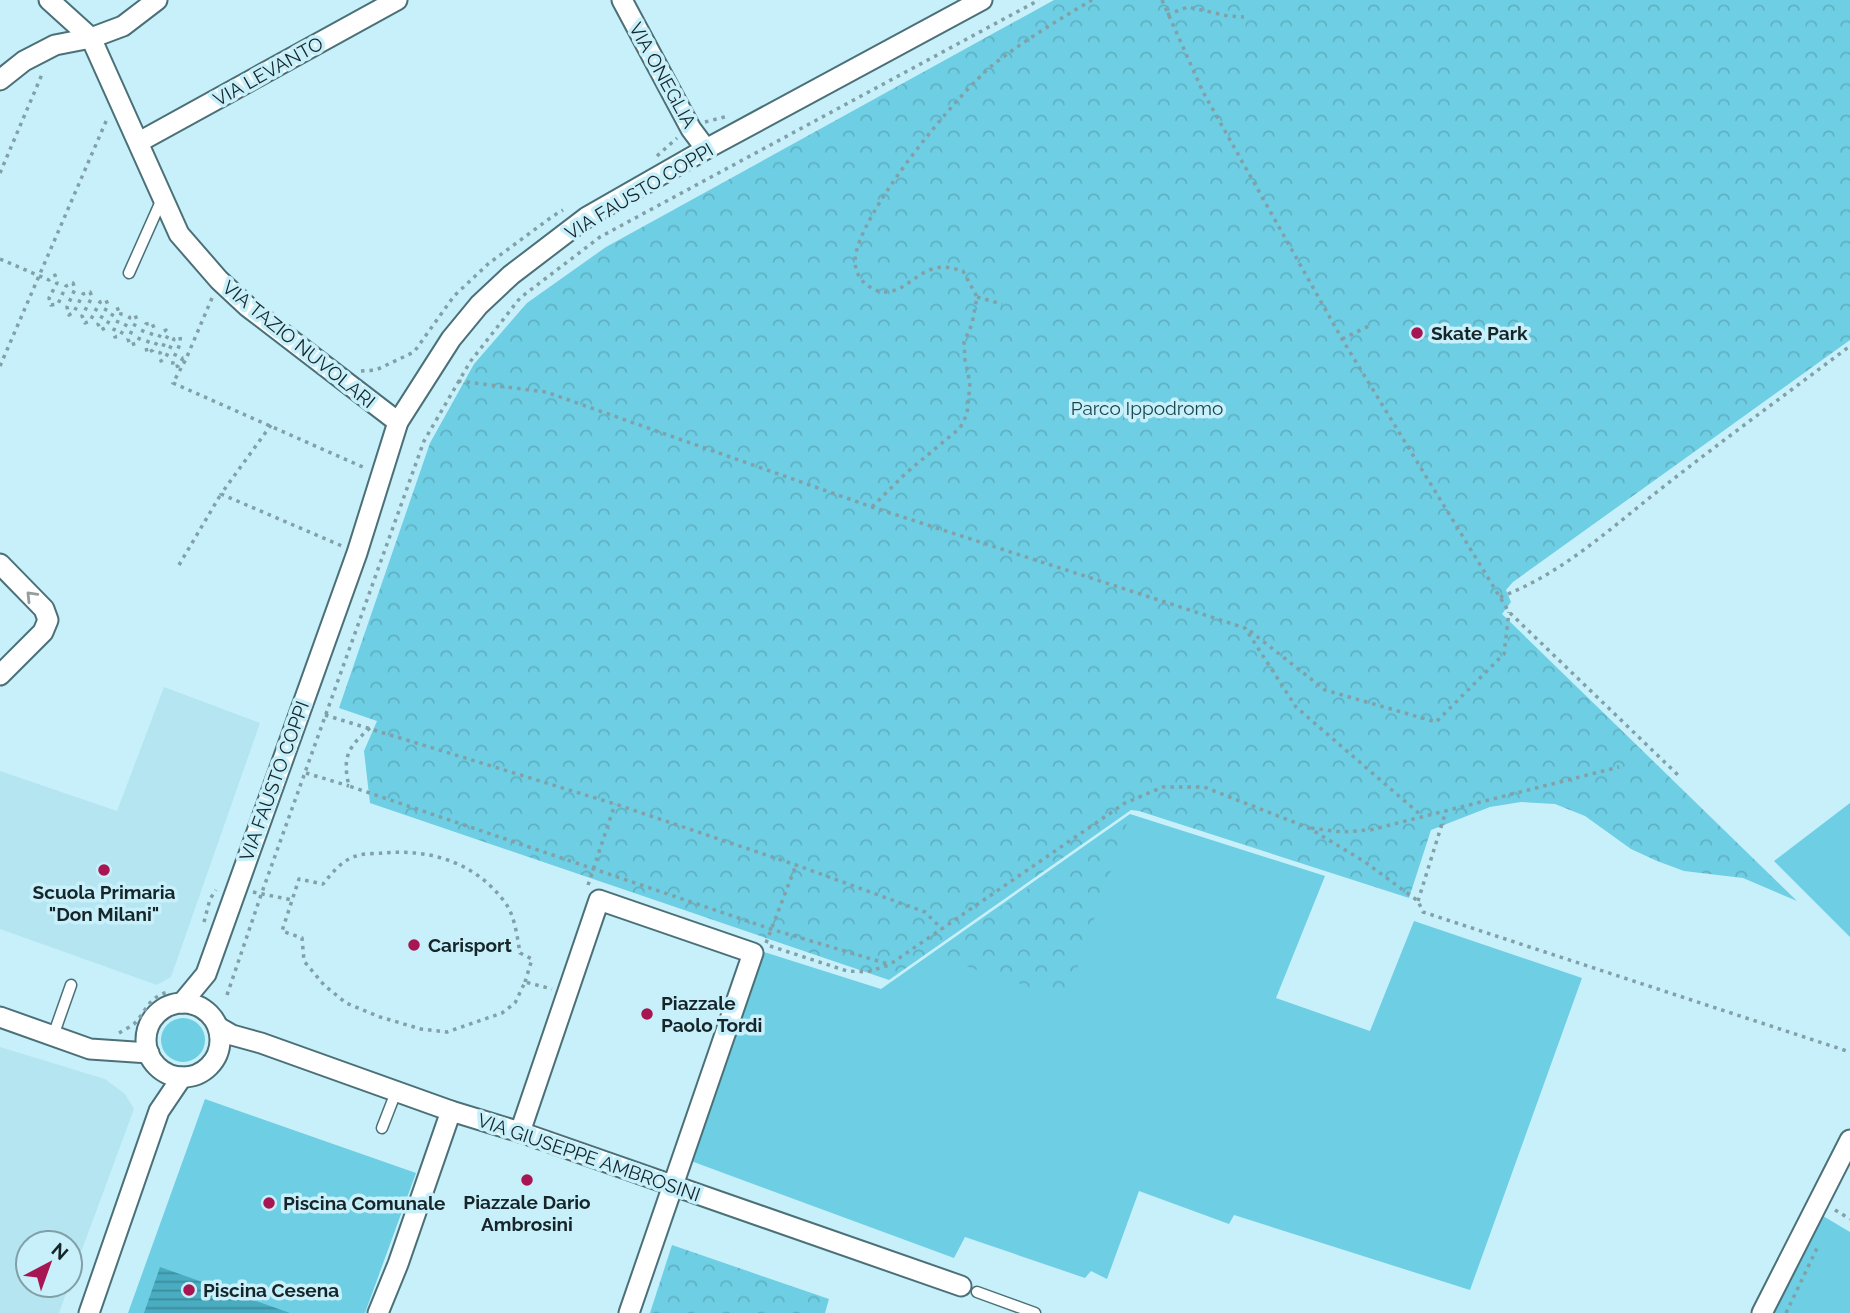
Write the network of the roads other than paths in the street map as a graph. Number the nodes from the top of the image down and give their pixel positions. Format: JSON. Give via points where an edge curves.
{"nodes":[{"id":1,"x":49,"y":0,"type":"edge"},
{"id":2,"x":157,"y":0,"type":"edge"},
{"id":3,"x":397,"y":0,"type":"edge"},
{"id":4,"x":622,"y":0,"type":"edge"},
{"id":5,"x":982,"y":0,"type":"edge"},
{"id":6,"x":91,"y":38,"type":"junction"},
{"id":7,"x":0,"y":80,"type":"edge"},
{"id":8,"x":139,"y":142,"type":"junction"},
{"id":9,"x":706,"y":149,"type":"junction"},
{"id":10,"x":162,"y":199,"type":"junction"},
{"id":11,"x":129,"y":273,"type":"dead end"},
{"id":12,"x":398,"y":422,"type":"junction"},
{"id":13,"x":0,"y":564,"type":"edge"},
{"id":14,"x":0,"y":675,"type":"edge"},
{"id":15,"x":206,"y":974,"type":"junction"},
{"id":16,"x":71,"y":985,"type":"dead end"},
{"id":17,"x":179,"y":997,"type":"junction"},
{"id":18,"x":0,"y":1017,"type":"edge"},
{"id":19,"x":212,"y":1020,"type":"junction"},
{"id":20,"x":148,"y":1028,"type":"junction"},
{"id":21,"x":52,"y":1035,"type":"junction"},
{"id":22,"x":261,"y":1043,"type":"junction"},
{"id":23,"x":110,"y":1052,"type":"junction"},
{"id":24,"x":217,"y":1055,"type":"junction"},
{"id":25,"x":154,"y":1061,"type":"junction"},
{"id":26,"x":182,"y":1077,"type":"junction"},
{"id":27,"x":396,"y":1092,"type":"junction"},
{"id":28,"x":159,"y":1111,"type":"junction"},
{"id":29,"x":451,"y":1111,"type":"junction"},
{"id":30,"x":382,"y":1128,"type":"dead end"},
{"id":31,"x":520,"y":1132,"type":"junction"},
{"id":32,"x":1850,"y":1140,"type":"edge"},
{"id":33,"x":673,"y":1185,"type":"junction"},
{"id":34,"x":968,"y":1289,"type":"joint"},
{"id":35,"x":89,"y":1313,"type":"edge"},
{"id":36,"x":378,"y":1313,"type":"edge"},
{"id":37,"x":629,"y":1313,"type":"edge"},
{"id":38,"x":1035,"y":1313,"type":"edge"},
{"id":39,"x":1762,"y":1313,"type":"edge"}],
"edges":[{"from":1,"to":6,"type":"street"},
{"from":2,"to":6,"type":"street","via":[[123,26]]},
{"from":3,"to":8,"type":"street","name":"VIA LEVANTO"},
{"from":4,"to":9,"type":"street","name":"VIA ONEGLIA"},
{"from":5,"to":9,"type":"street","name":"VIA FAUSTO COPPI"},
{"from":6,"to":7,"type":"street","via":[[55,44]]},
{"from":6,"to":8,"type":"street","name":"VIA TAZIO NUVOLARI"},
{"from":8,"to":10,"type":"street","name":"VIA TAZIO NUVOLARI"},
{"from":9,"to":12,"type":"street","name":"VIA FAUSTO COPPI","via":[[587,217],[511,275],[451,339]]},
{"from":10,"to":11,"type":"lane"},
{"from":10,"to":12,"type":"street","name":"VIA TAZIO NUVOLARI","via":[[179,234],[219,280]]},
{"from":12,"to":15,"type":"street","name":"VIA FAUSTO COPPI","via":[[357,553]]},
{"from":14,"to":13,"type":"street","one_way":true,"via":[[43,632],[48,620],[44,609]]},
{"from":15,"to":17,"type":"street","name":"VIA FAUSTO COPPI"},
{"from":15,"to":19,"type":"street"},
{"from":16,"to":21,"type":"lane"},
{"from":17,"to":19,"type":"street"},
{"from":17,"to":20,"type":"street","via":[[161,1010]]},
{"from":18,"to":21,"type":"street"},
{"from":19,"to":22,"type":"street","name":"VIA GIUSEPPE AMBROSINI","via":[[232,1035]]},
{"from":19,"to":24,"type":"street","via":[[220,1046]]},
{"from":20,"to":23,"type":"street"},
{"from":20,"to":25,"type":"street","via":[[146,1041]]},
{"from":21,"to":23,"type":"street"},
{"from":22,"to":24,"type":"street"},
{"from":22,"to":27,"type":"street","name":"VIA GIUSEPPE AMBROSINI"},
{"from":23,"to":25,"type":"street"},
{"from":24,"to":26,"type":"street","via":[[203,1071]]},
{"from":25,"to":26,"type":"street"},
{"from":25,"to":28,"type":"street"},
{"from":26,"to":28,"type":"street"},
{"from":27,"to":29,"type":"street","name":"VIA GIUSEPPE AMBROSINI"},
{"from":27,"to":30,"type":"lane"},
{"from":28,"to":35,"type":"street"},
{"from":29,"to":31,"type":"street","name":"VIA GIUSEPPE AMBROSINI"},
{"from":29,"to":36,"type":"street"},
{"from":31,"to":33,"type":"street","name":"VIA GIUSEPPE AMBROSINI"},
{"from":31,"to":33,"type":"street","via":[[599,900],[759,949]]},
{"from":32,"to":39,"type":"street"},
{"from":33,"to":34,"type":"street","name":"VIA GIUSEPPE AMBROSINI"},
{"from":33,"to":37,"type":"street"},
{"from":34,"to":38,"type":"lane"}]}
